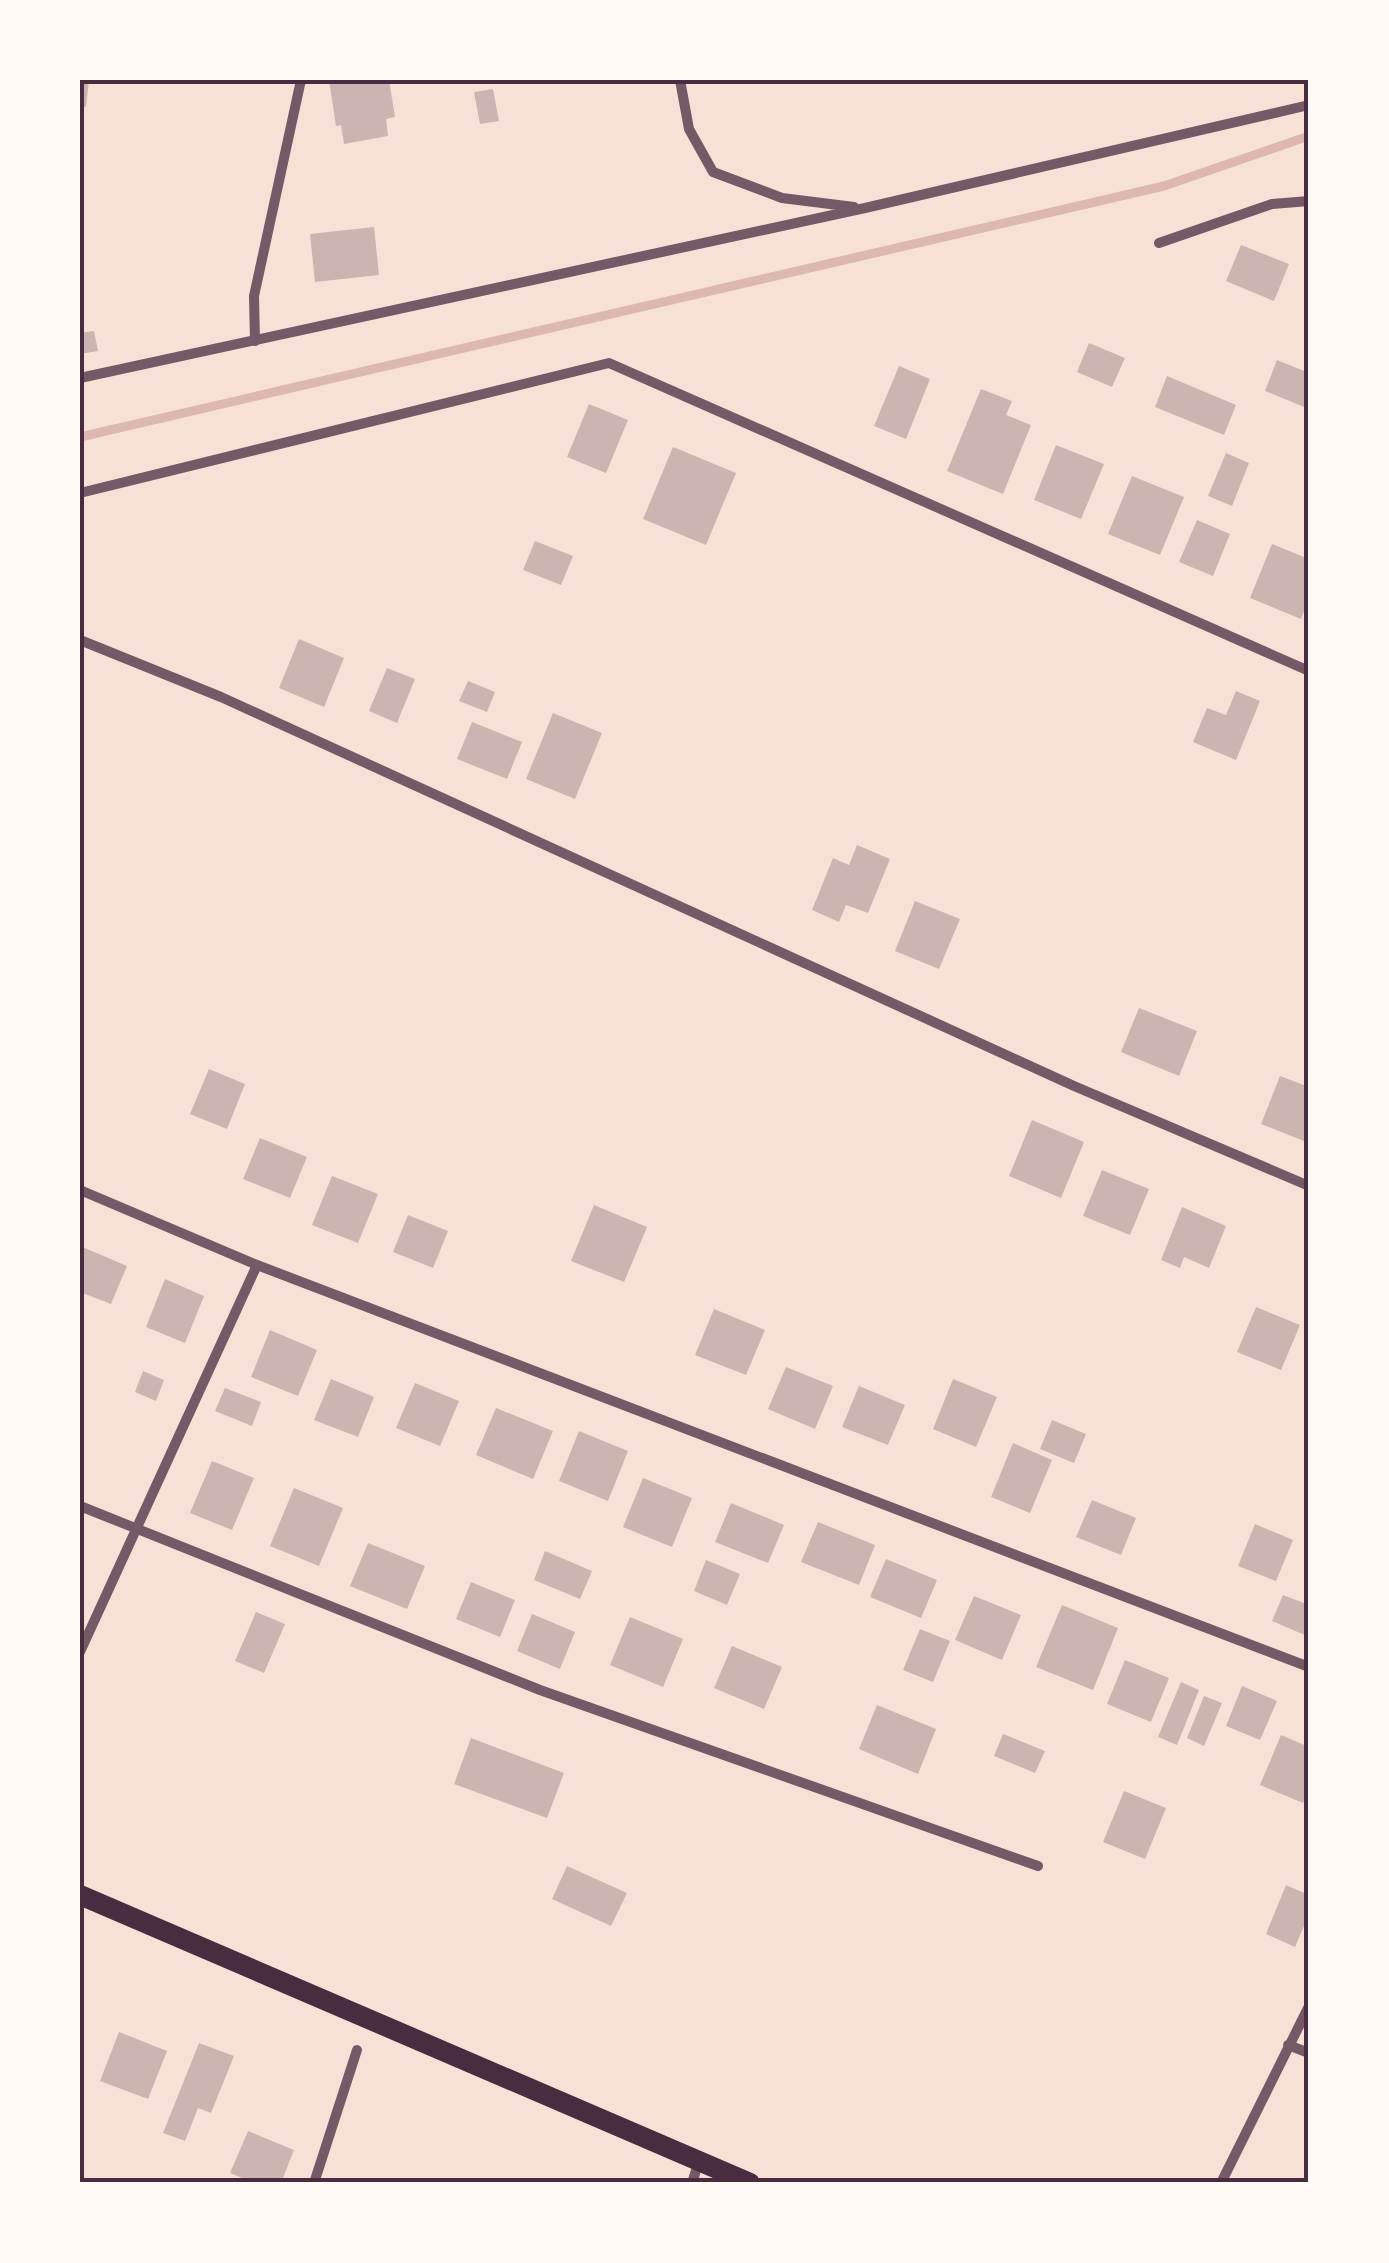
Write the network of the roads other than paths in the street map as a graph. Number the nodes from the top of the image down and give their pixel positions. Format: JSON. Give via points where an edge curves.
{"nodes":[{"id":1,"x":301,"y":80,"type":"edge"},
{"id":2,"x":680,"y":80,"type":"edge"},
{"id":3,"x":1309,"y":106,"type":"edge"},
{"id":4,"x":1309,"y":201,"type":"edge"},
{"id":5,"x":865,"y":208,"type":"junction"},
{"id":6,"x":1159,"y":243,"type":"dead end"},
{"id":7,"x":254,"y":341,"type":"junction"},
{"id":8,"x":80,"y":378,"type":"edge"},
{"id":9,"x":80,"y":493,"type":"edge"},
{"id":10,"x":80,"y":640,"type":"edge"},
{"id":11,"x":1309,"y":671,"type":"edge"},
{"id":12,"x":1309,"y":1186,"type":"edge"},
{"id":13,"x":80,"y":1190,"type":"edge"},
{"id":14,"x":257,"y":1266,"type":"junction"},
{"id":15,"x":80,"y":1506,"type":"edge"},
{"id":16,"x":134,"y":1529,"type":"junction"},
{"id":17,"x":80,"y":1652,"type":"edge"},
{"id":18,"x":1309,"y":1667,"type":"edge"},
{"id":19,"x":1038,"y":1866,"type":"dead end"},
{"id":20,"x":80,"y":1895,"type":"edge"},
{"id":21,"x":1309,"y":2006,"type":"edge"},
{"id":22,"x":1288,"y":2045,"type":"junction"},
{"id":23,"x":357,"y":2050,"type":"dead end"},
{"id":24,"x":1309,"y":2053,"type":"edge"},
{"id":25,"x":699,"y":2162,"type":"junction"},
{"id":26,"x":314,"y":2183,"type":"edge"},
{"id":27,"x":692,"y":2183,"type":"edge"},
{"id":28,"x":750,"y":2183,"type":"edge"},
{"id":29,"x":1222,"y":2183,"type":"edge"}],
"edges":[{"from":1,"to":7,"type":"street","via":[[254,296]]},
{"from":2,"to":5,"type":"street","via":[[689,129],[713,172],[782,198]]},
{"from":3,"to":5,"type":"street"},
{"from":4,"to":6,"type":"street","via":[[1272,204]]},
{"from":5,"to":7,"type":"street"},
{"from":7,"to":8,"type":"street"},
{"from":9,"to":11,"type":"street","via":[[608,363]]},
{"from":10,"to":12,"type":"street","via":[[221,697],[1074,1086]]},
{"from":13,"to":14,"type":"street"},
{"from":14,"to":16,"type":"street"},
{"from":14,"to":18,"type":"street"},
{"from":15,"to":16,"type":"street"},
{"from":16,"to":17,"type":"street"},
{"from":16,"to":19,"type":"street","via":[[540,1690]]},
{"from":20,"to":25,"type":"highway"},
{"from":21,"to":22,"type":"street"},
{"from":22,"to":24,"type":"street"},
{"from":22,"to":29,"type":"street"},
{"from":23,"to":26,"type":"street"},
{"from":25,"to":27,"type":"street"},
{"from":25,"to":28,"type":"highway"}]}
